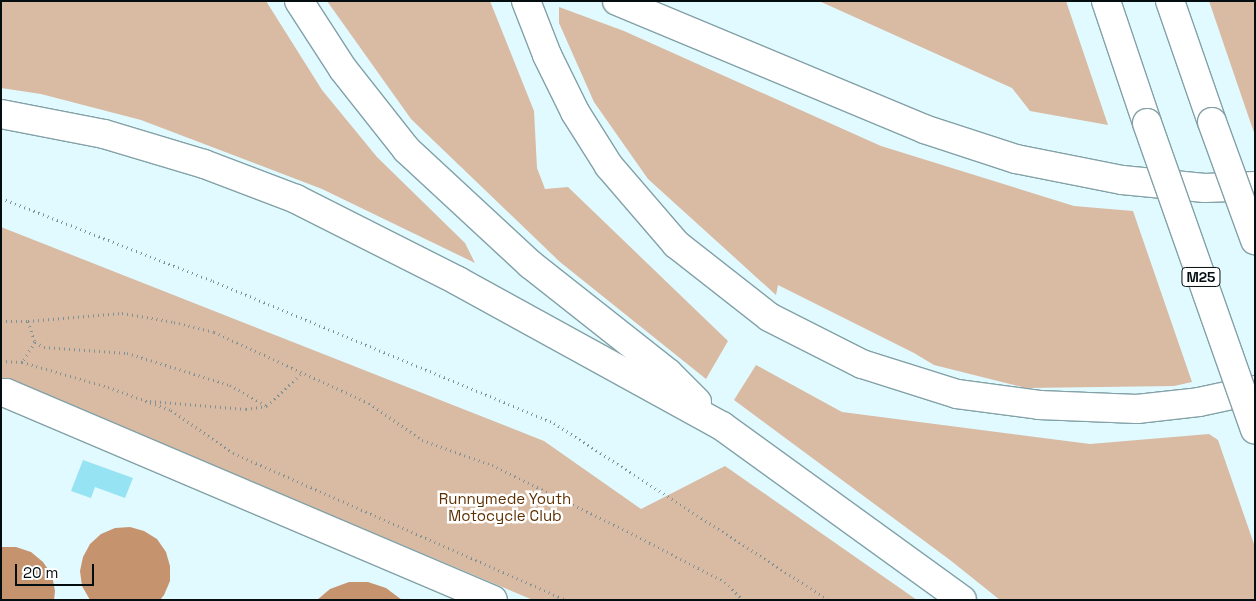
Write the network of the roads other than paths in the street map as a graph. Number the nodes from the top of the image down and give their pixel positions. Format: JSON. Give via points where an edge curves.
{"nodes":[{"id":1,"x":299,"y":1,"type":"edge"},
{"id":2,"x":526,"y":1,"type":"edge"},
{"id":3,"x":617,"y":1,"type":"edge"},
{"id":4,"x":1106,"y":1,"type":"edge"},
{"id":5,"x":1170,"y":1,"type":"edge"},
{"id":6,"x":1,"y":114,"type":"edge"},
{"id":7,"x":1255,"y":186,"type":"edge"},
{"id":8,"x":1255,"y":240,"type":"edge"},
{"id":9,"x":1255,"y":390,"type":"edge"},
{"id":10,"x":1,"y":393,"type":"edge"},
{"id":11,"x":722,"y":426,"type":"junction"},
{"id":12,"x":1255,"y":430,"type":"edge"},
{"id":13,"x":493,"y":600,"type":"edge"},
{"id":14,"x":962,"y":600,"type":"edge"}],
"edges":[{"from":1,"to":11,"type":"main road","via":[[343,69],[407,150],[530,264],[668,373]]},
{"from":2,"to":9,"type":"main road","via":[[547,55],[575,112],[610,166],[676,244],[770,318],[862,364],[957,394],[1039,405],[1137,409],[1199,402]]},
{"from":3,"to":7,"type":"main road","via":[[924,129],[1016,159],[1122,180],[1206,188]]},
{"from":4,"to":12,"type":"main road","number":"M25","bridge":true},
{"from":5,"to":8,"type":"main road","bridge":true},
{"from":6,"to":11,"type":"main road","via":[[104,134],[204,164],[296,199],[458,281]]},
{"from":10,"to":13,"type":"main road"},
{"from":11,"to":14,"type":"main road"}]}
